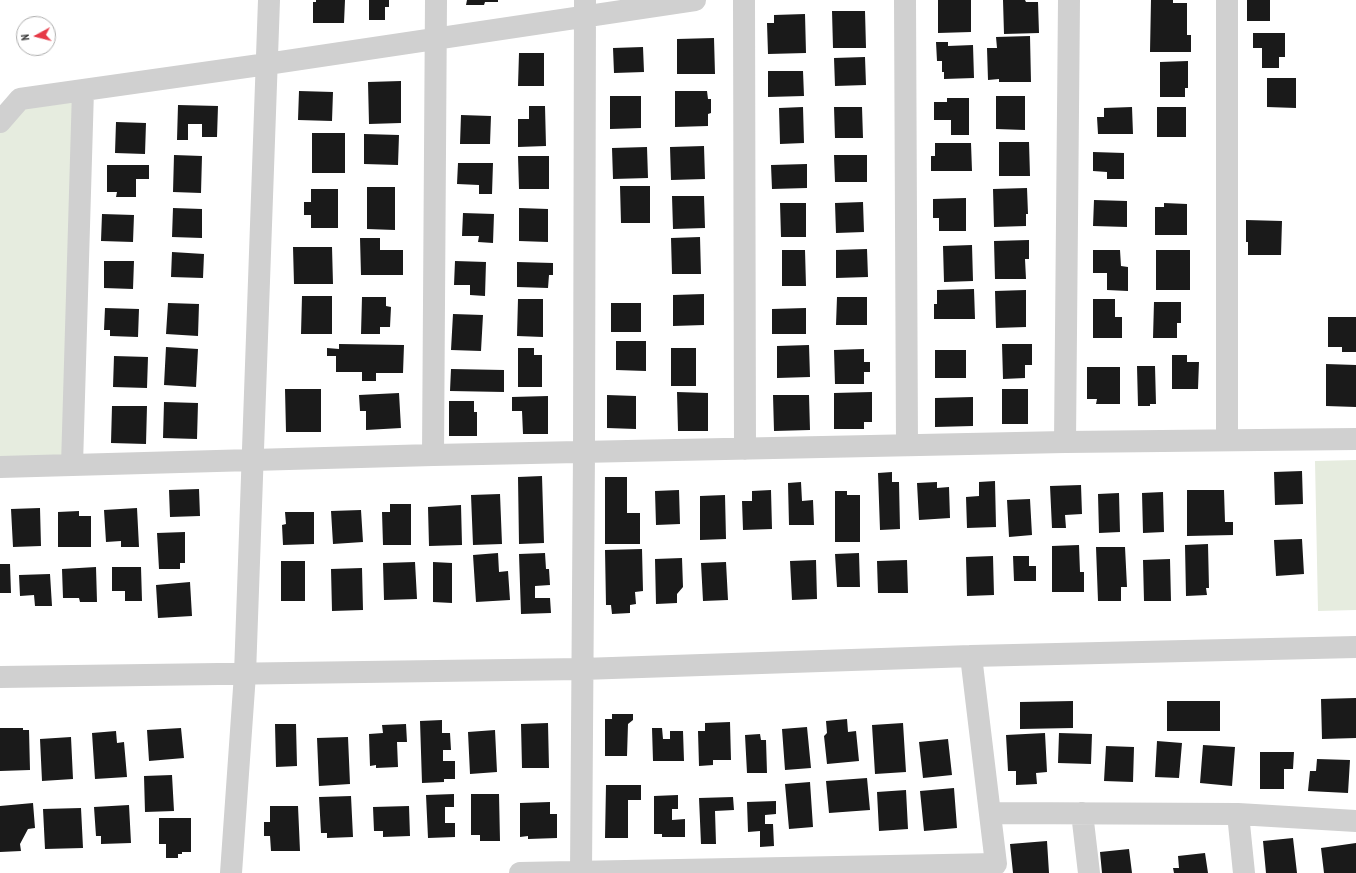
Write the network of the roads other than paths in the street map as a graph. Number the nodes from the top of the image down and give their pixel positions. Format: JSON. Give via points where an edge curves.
{"nodes":[{"id":1,"x":269,"y":0,"type":"edge"},
{"id":2,"x":436,"y":0,"type":"edge"},
{"id":3,"x":696,"y":0,"type":"edge"},
{"id":4,"x":744,"y":0,"type":"edge"},
{"id":5,"x":905,"y":0,"type":"edge"},
{"id":6,"x":1069,"y":0,"type":"edge"},
{"id":7,"x":1227,"y":0,"type":"edge"},
{"id":8,"x":585,"y":8,"type":"edge"},
{"id":9,"x":435,"y":38,"type":"junction"},
{"id":10,"x":267,"y":64,"type":"junction"},
{"id":11,"x":83,"y":90,"type":"junction"},
{"id":12,"x":0,"y":122,"type":"edge"},
{"id":13,"x":1356,"y":439,"type":"edge"},
{"id":14,"x":1227,"y":440,"type":"junction"},
{"id":15,"x":1064,"y":442,"type":"junction"},
{"id":16,"x":907,"y":445,"type":"junction"},
{"id":17,"x":745,"y":449,"type":"junction"},
{"id":18,"x":584,"y":452,"type":"junction"},
{"id":19,"x":433,"y":454,"type":"junction"},
{"id":20,"x":253,"y":460,"type":"junction"},
{"id":21,"x":72,"y":465,"type":"junction"},
{"id":22,"x":0,"y":467,"type":"edge"},
{"id":23,"x":1356,"y":647,"type":"edge"},
{"id":24,"x":971,"y":656,"type":"junction"},
{"id":25,"x":582,"y":669,"type":"junction"},
{"id":26,"x":245,"y":674,"type":"junction"},
{"id":27,"x":0,"y":677,"type":"edge"},
{"id":28,"x":990,"y":813,"type":"junction"},
{"id":29,"x":1082,"y":814,"type":"junction"},
{"id":30,"x":1238,"y":814,"type":"junction"},
{"id":31,"x":1356,"y":821,"type":"edge"},
{"id":32,"x":581,"y":872,"type":"junction"},
{"id":33,"x":231,"y":873,"type":"edge"},
{"id":34,"x":520,"y":873,"type":"edge"},
{"id":35,"x":1089,"y":873,"type":"edge"},
{"id":36,"x":1244,"y":873,"type":"edge"}],
"edges":[{"from":1,"to":10,"type":"street"},
{"from":2,"to":9,"type":"street"},
{"from":3,"to":8,"type":"street"},
{"from":4,"to":17,"type":"street"},
{"from":5,"to":16,"type":"street"},
{"from":6,"to":15,"type":"street"},
{"from":7,"to":14,"type":"street"},
{"from":8,"to":9,"type":"street"},
{"from":8,"to":18,"type":"street"},
{"from":9,"to":10,"type":"street"},
{"from":9,"to":19,"type":"street"},
{"from":10,"to":11,"type":"street"},
{"from":10,"to":20,"type":"street"},
{"from":11,"to":12,"type":"street","via":[[20,99]]},
{"from":11,"to":21,"type":"street"},
{"from":13,"to":14,"type":"street"},
{"from":14,"to":15,"type":"street"},
{"from":15,"to":16,"type":"street"},
{"from":16,"to":17,"type":"street"},
{"from":17,"to":18,"type":"street"},
{"from":18,"to":19,"type":"street"},
{"from":18,"to":25,"type":"street"},
{"from":19,"to":20,"type":"street"},
{"from":20,"to":21,"type":"street"},
{"from":20,"to":26,"type":"street"},
{"from":21,"to":22,"type":"street"},
{"from":23,"to":24,"type":"street"},
{"from":24,"to":25,"type":"street"},
{"from":24,"to":28,"type":"street"},
{"from":25,"to":26,"type":"street"},
{"from":25,"to":32,"type":"street"},
{"from":26,"to":27,"type":"street"},
{"from":26,"to":33,"type":"street"},
{"from":28,"to":29,"type":"street"},
{"from":28,"to":32,"type":"street","via":[[996,864]]},
{"from":29,"to":30,"type":"street"},
{"from":29,"to":35,"type":"street"},
{"from":30,"to":31,"type":"street"},
{"from":30,"to":36,"type":"street"},
{"from":32,"to":34,"type":"street"}]}
